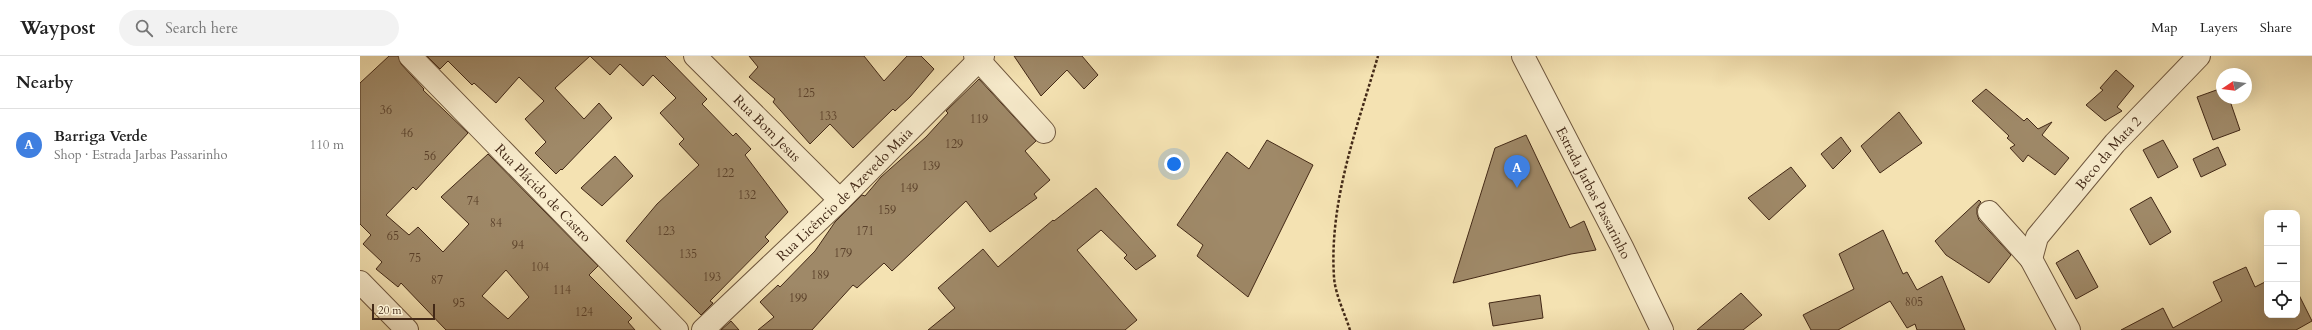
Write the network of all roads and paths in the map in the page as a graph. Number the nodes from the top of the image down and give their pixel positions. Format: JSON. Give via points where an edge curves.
{"nodes":[{"id":1,"x":410,"y":56,"type":"edge"},
{"id":2,"x":695,"y":56,"type":"edge"},
{"id":3,"x":1378,"y":56,"type":"edge"},
{"id":4,"x":1523,"y":56,"type":"edge"},
{"id":5,"x":2199,"y":56,"type":"edge"},
{"id":6,"x":979,"y":57,"type":"edge"},
{"id":7,"x":1044,"y":132,"type":"dead end"},
{"id":8,"x":840,"y":200,"type":"junction"},
{"id":9,"x":1989,"y":212,"type":"dead end"},
{"id":10,"x":2031,"y":259,"type":"junction"},
{"id":11,"x":360,"y":282,"type":"edge"},
{"id":12,"x":407,"y":330,"type":"edge"},
{"id":13,"x":676,"y":330,"type":"edge"},
{"id":14,"x":703,"y":330,"type":"edge"},
{"id":15,"x":1350,"y":330,"type":"edge"},
{"id":16,"x":1662,"y":330,"type":"edge"},
{"id":17,"x":2069,"y":330,"type":"edge"}],
"edges":[{"from":1,"to":13,"type":"street","name":"Rua Plácido de Castro"},
{"from":2,"to":8,"type":"street","name":"Rua Bom Jesus"},
{"from":3,"to":15,"type":"path","via":[[1349,156],[1335,217],[1334,278]]},
{"from":4,"to":16,"type":"street","name":"Estrada Jarbas Passarinho"},
{"from":5,"to":10,"type":"street","name":"Beco da Mata 2","via":[[2116,143],[2037,237]]},
{"from":6,"to":7,"type":"street"},
{"from":6,"to":8,"type":"street","name":"Rua Licêncio de Azevedo Maia"},
{"from":8,"to":14,"type":"street","name":"Rua Licêncio de Azevedo Maia"},
{"from":9,"to":10,"type":"street"},
{"from":10,"to":17,"type":"street"},
{"from":11,"to":12,"type":"street"}]}
